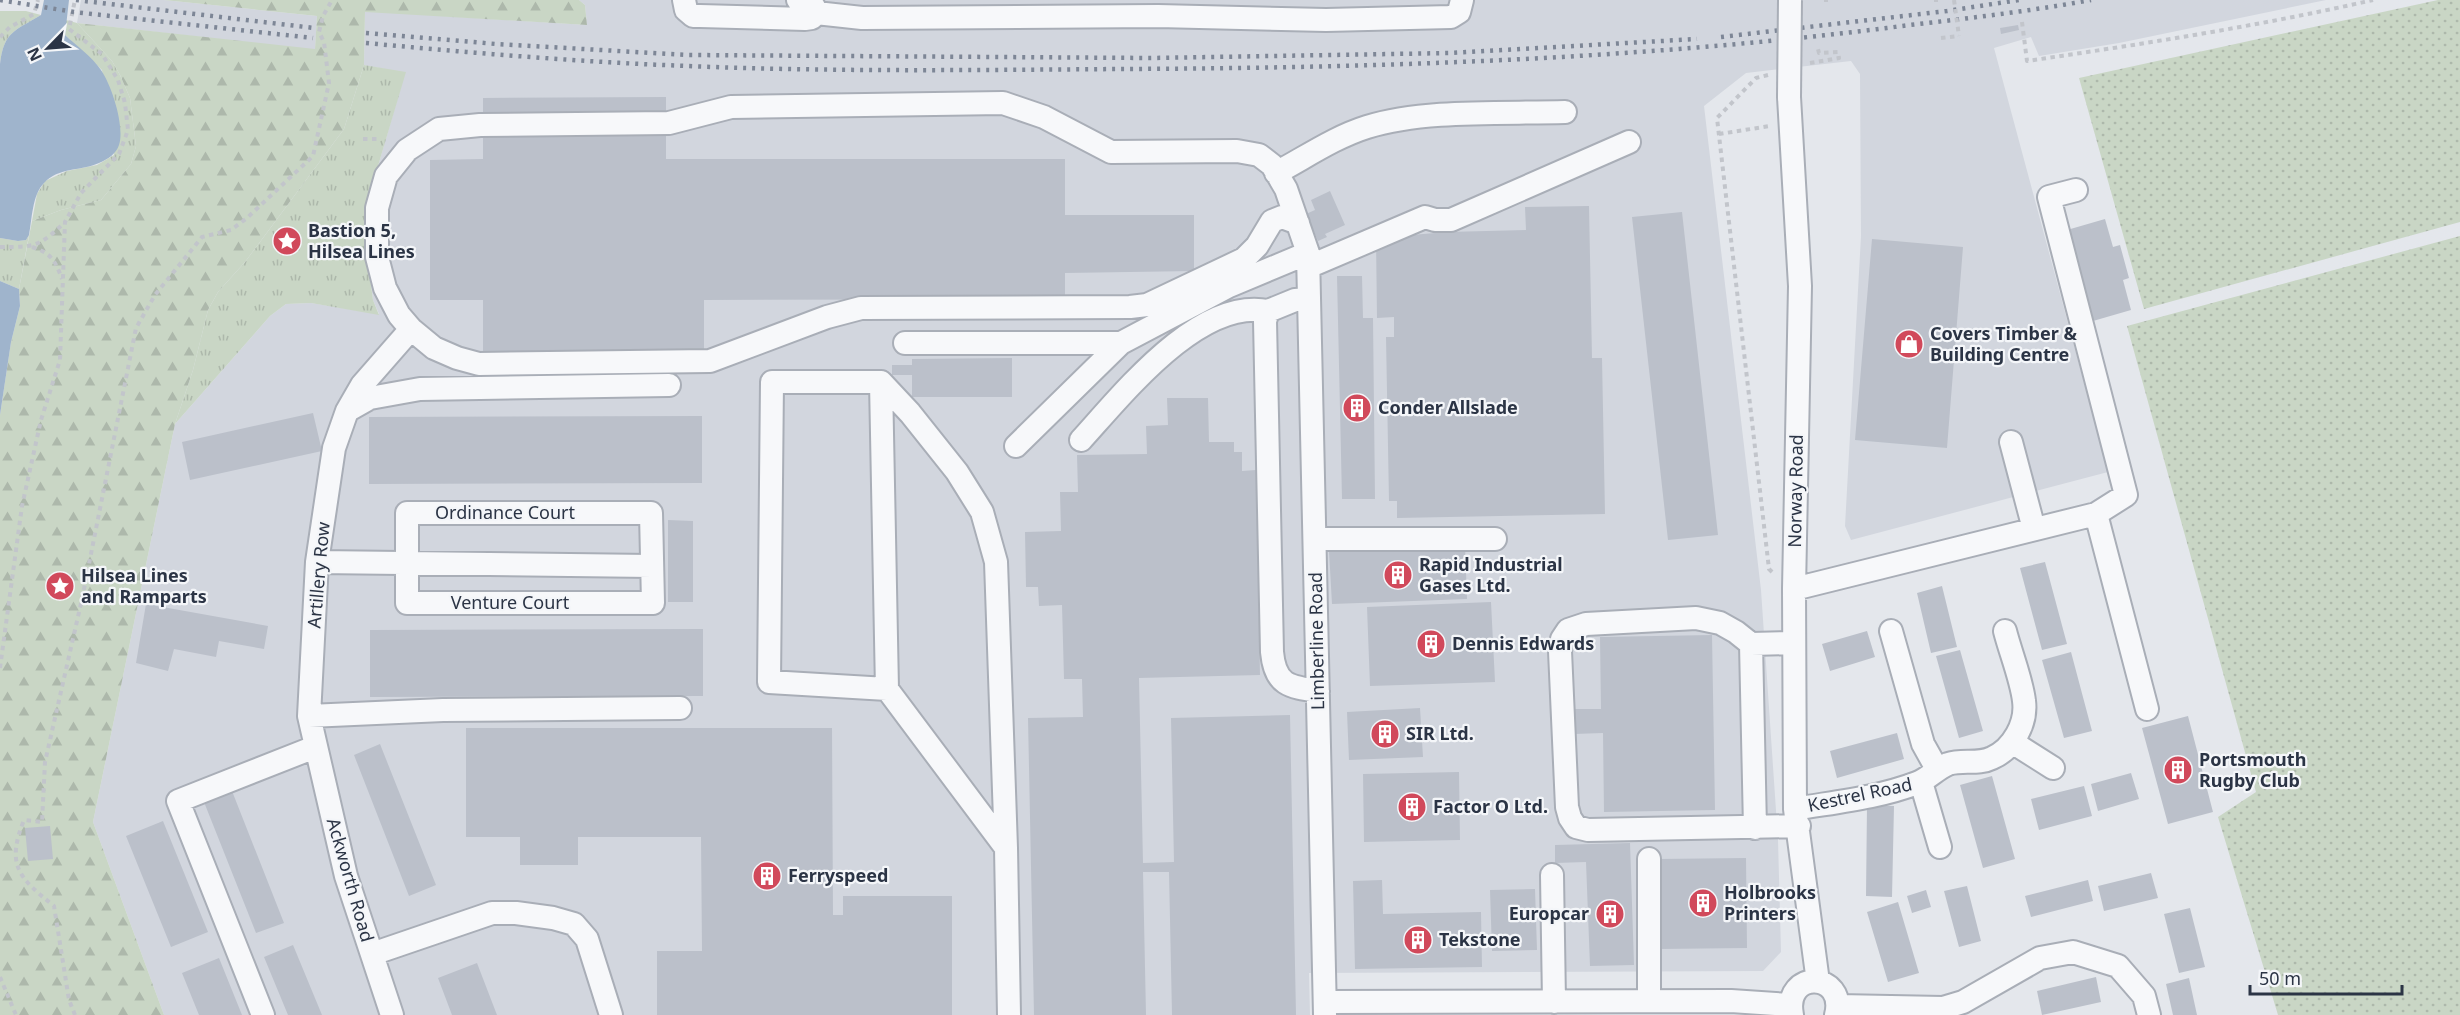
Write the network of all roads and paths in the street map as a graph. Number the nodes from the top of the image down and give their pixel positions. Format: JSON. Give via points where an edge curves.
{"nodes":[{"id":1,"x":38,"y":0,"type":"edge"},
{"id":2,"x":75,"y":0,"type":"edge"},
{"id":3,"x":332,"y":0,"type":"edge"},
{"id":4,"x":684,"y":0,"type":"edge"},
{"id":5,"x":1462,"y":0,"type":"edge"},
{"id":6,"x":1790,"y":0,"type":"edge"},
{"id":7,"x":1954,"y":0,"type":"edge"},
{"id":8,"x":2373,"y":0,"type":"edge"},
{"id":9,"x":807,"y":7,"type":"edge"},
{"id":10,"x":1158,"y":8,"type":"edge"},
{"id":11,"x":2022,"y":22,"type":"dead end"},
{"id":12,"x":0,"y":37,"type":"edge"},
{"id":13,"x":1941,"y":38,"type":"dead end"},
{"id":14,"x":1818,"y":49,"type":"dead end"},
{"id":15,"x":1815,"y":62,"type":"dead end"},
{"id":16,"x":1756,"y":78,"type":"dead end"},
{"id":17,"x":1565,"y":112,"type":"dead end"},
{"id":18,"x":1791,"y":123,"type":"junction"},
{"id":19,"x":1719,"y":134,"type":"junction"},
{"id":20,"x":363,"y":139,"type":"dead end"},
{"id":21,"x":377,"y":139,"type":"dead end"},
{"id":22,"x":1629,"y":142,"type":"dead end"},
{"id":23,"x":1276,"y":173,"type":"junction"},
{"id":24,"x":2076,"y":190,"type":"dead end"},
{"id":25,"x":65,"y":222,"type":"junction"},
{"id":26,"x":1299,"y":223,"type":"junction"},
{"id":27,"x":0,"y":247,"type":"edge"},
{"id":28,"x":32,"y":247,"type":"junction"},
{"id":29,"x":1308,"y":260,"type":"junction"},
{"id":30,"x":64,"y":283,"type":"junction"},
{"id":31,"x":1309,"y":299,"type":"junction"},
{"id":32,"x":1268,"y":311,"type":"junction"},
{"id":33,"x":411,"y":329,"type":"junction"},
{"id":34,"x":905,"y":343,"type":"dead end"},
{"id":35,"x":1121,"y":343,"type":"junction"},
{"id":36,"x":882,"y":382,"type":"junction"},
{"id":37,"x":669,"y":385,"type":"dead end"},
{"id":38,"x":347,"y":411,"type":"junction"},
{"id":39,"x":1081,"y":440,"type":"dead end"},
{"id":40,"x":2011,"y":442,"type":"dead end"},
{"id":41,"x":1016,"y":446,"type":"dead end"},
{"id":42,"x":2096,"y":514,"type":"junction"},
{"id":43,"x":2034,"y":529,"type":"junction"},
{"id":44,"x":1315,"y":539,"type":"junction"},
{"id":45,"x":1495,"y":539,"type":"dead end"},
{"id":46,"x":317,"y":562,"type":"junction"},
{"id":47,"x":407,"y":562,"type":"junction"},
{"id":48,"x":652,"y":566,"type":"junction"},
{"id":49,"x":1794,"y":593,"type":"junction"},
{"id":50,"x":1891,"y":631,"type":"dead end"},
{"id":51,"x":2005,"y":631,"type":"dead end"},
{"id":52,"x":1794,"y":643,"type":"junction"},
{"id":53,"x":1751,"y":644,"type":"junction"},
{"id":54,"x":0,"y":668,"type":"edge"},
{"id":55,"x":887,"y":689,"type":"junction"},
{"id":56,"x":1318,"y":691,"type":"junction"},
{"id":57,"x":680,"y":708,"type":"dead end"},
{"id":58,"x":2147,"y":709,"type":"dead end"},
{"id":59,"x":309,"y":717,"type":"junction"},
{"id":60,"x":2012,"y":742,"type":"junction"},
{"id":61,"x":314,"y":745,"type":"junction"},
{"id":62,"x":2053,"y":768,"type":"dead end"},
{"id":63,"x":1929,"y":776,"type":"junction"},
{"id":64,"x":1797,"y":818,"type":"junction"},
{"id":65,"x":1755,"y":828,"type":"junction"},
{"id":66,"x":1940,"y":847,"type":"dead end"},
{"id":67,"x":1006,"y":848,"type":"junction"},
{"id":68,"x":1649,"y":859,"type":"dead end"},
{"id":69,"x":1552,"y":874,"type":"dead end"},
{"id":70,"x":372,"y":954,"type":"junction"},
{"id":71,"x":0,"y":977,"type":"edge"},
{"id":72,"x":1818,"y":982,"type":"junction"},
{"id":73,"x":1649,"y":1001,"type":"junction"},
{"id":74,"x":1554,"y":1002,"type":"junction"},
{"id":75,"x":1523,"y":1008,"type":"edge"},
{"id":76,"x":1325,"y":1009,"type":"edge"},
{"id":77,"x":1791,"y":1010,"type":"edge"},
{"id":78,"x":1837,"y":1010,"type":"edge"},
{"id":79,"x":1944,"y":1011,"type":"edge"},
{"id":80,"x":16,"y":1015,"type":"edge"},
{"id":81,"x":75,"y":1015,"type":"edge"},
{"id":82,"x":263,"y":1015,"type":"edge"},
{"id":83,"x":392,"y":1015,"type":"edge"},
{"id":84,"x":611,"y":1015,"type":"edge"},
{"id":85,"x":1010,"y":1015,"type":"edge"},
{"id":86,"x":2149,"y":1015,"type":"edge"}],
"edges":[{"from":1,"to":12,"type":"path","via":[[34,14]]},
{"from":2,"to":25,"type":"path","via":[[69,29],[102,54],[118,80],[128,130],[119,154],[81,194]]},
{"from":3,"to":81,"type":"path","via":[[319,32],[329,83],[313,156],[231,230],[202,237],[155,295],[136,328],[45,762],[42,822],[24,820],[16,841],[17,870],[54,906],[69,1000]]},
{"from":4,"to":9,"type":"street","via":[[686,10],[693,16],[812,18]]},
{"from":5,"to":10,"type":"street","via":[[1460,12],[1451,17],[1326,20]]},
{"from":6,"to":18,"type":"street","name":"Norway Road","bridge":true},
{"from":7,"to":13,"type":"path","bridge":true,"via":[[1959,36]]},
{"from":8,"to":11,"type":"path","via":[[2173,39],[2028,61]]},
{"from":9,"to":10,"type":"street","via":[[862,18]]},
{"from":14,"to":15,"type":"path","via":[[1819,53],[1838,52],[1839,58]]},
{"from":16,"to":19,"type":"path","via":[[1717,118]]},
{"from":17,"to":23,"type":"street","via":[[1394,120],[1341,137]]},
{"from":18,"to":19,"type":"path"},
{"from":18,"to":49,"type":"street","name":"Norway Road","via":[[1800,286]]},
{"from":19,"to":49,"type":"path","via":[[1769,569]]},
{"from":20,"to":21,"type":"path"},
{"from":22,"to":29,"type":"street","via":[[1451,220],[1425,217]]},
{"from":23,"to":26,"type":"street","name":"Limberline Road"},
{"from":23,"to":33,"type":"street","via":[[1259,155],[1238,151],[1110,152],[1044,117],[1003,103],[731,106],[669,123],[439,129],[407,150],[386,176],[377,208],[377,257],[385,288]]},
{"from":24,"to":42,"type":"street","via":[[2049,197],[2126,495]]},
{"from":25,"to":28,"type":"path"},
{"from":25,"to":30,"type":"path"},
{"from":26,"to":29,"type":"street","name":"Limberline Road"},
{"from":26,"to":33,"type":"street","via":[[1282,217],[1272,221],[1244,260],[1147,305],[861,308],[710,361],[479,364],[434,348]]},
{"from":27,"to":28,"type":"path"},
{"from":28,"to":30,"type":"path","via":[[47,252]]},
{"from":29,"to":31,"type":"street","name":"Limberline Road"},
{"from":29,"to":35,"type":"street","via":[[1229,286]]},
{"from":30,"to":54,"type":"path","via":[[60,360],[41,420],[22,506]]},
{"from":31,"to":32,"type":"street"},
{"from":31,"to":44,"type":"street","name":"Limberline Road"},
{"from":32,"to":39,"type":"street","via":[[1240,309],[1179,340]]},
{"from":32,"to":56,"type":"street","via":[[1265,334],[1273,665],[1280,679],[1289,685]]},
{"from":33,"to":38,"type":"street","name":"Artillery Row","via":[[362,385]]},
{"from":34,"to":35,"type":"street"},
{"from":35,"to":41,"type":"street"},
{"from":36,"to":55,"type":"street"},
{"from":36,"to":55,"type":"street","via":[[772,382],[769,682]]},
{"from":36,"to":67,"type":"street","via":[[957,472],[982,512],[996,562]]},
{"from":37,"to":38,"type":"street","via":[[420,390],[369,398]]},
{"from":38,"to":46,"type":"street","name":"Artillery Row","via":[[334,448]]},
{"from":40,"to":43,"type":"street"},
{"from":42,"to":43,"type":"street"},
{"from":42,"to":58,"type":"street"},
{"from":43,"to":49,"type":"street"},
{"from":44,"to":45,"type":"street"},
{"from":44,"to":56,"type":"street","name":"Limberline Road"},
{"from":46,"to":47,"type":"street"},
{"from":46,"to":59,"type":"street","name":"Artillery Row"},
{"from":47,"to":48,"type":"street"},
{"from":47,"to":48,"type":"street","name":"Venture Court","via":[[407,603],[653,603]]},
{"from":47,"to":48,"type":"street","name":"Ordinance Court","via":[[407,513],[651,513]]},
{"from":49,"to":52,"type":"street","name":"Norway Road"},
{"from":50,"to":63,"type":"street"},
{"from":51,"to":60,"type":"street","via":[[2025,702],[2022,726]]},
{"from":52,"to":53,"type":"street"},
{"from":52,"to":64,"type":"street","name":"Norway Road"},
{"from":53,"to":65,"type":"street"},
{"from":53,"to":65,"type":"street","name":"Kestrel Road","via":[[1720,623],[1696,618],[1586,624],[1568,630],[1560,651],[1567,807],[1576,827]]},
{"from":55,"to":67,"type":"street"},
{"from":56,"to":76,"type":"street","name":"Limberline Road"},
{"from":57,"to":59,"type":"street","via":[[442,710]]},
{"from":59,"to":61,"type":"street","name":"Artillery Row"},
{"from":60,"to":62,"type":"street"},
{"from":60,"to":63,"type":"street","name":"Kestrel Road","via":[[1995,757],[1979,764],[1951,763]]},
{"from":61,"to":70,"type":"street","name":"Ackworth Road","via":[[346,876]]},
{"from":61,"to":82,"type":"street","via":[[178,801]]},
{"from":63,"to":64,"type":"street","name":"Kestrel Road","via":[[1897,790]]},
{"from":63,"to":66,"type":"street"},
{"from":64,"to":65,"type":"street","name":"Kestrel Road"},
{"from":64,"to":72,"type":"street","name":"Norway Road"},
{"from":67,"to":85,"type":"street"},
{"from":68,"to":73,"type":"street"},
{"from":69,"to":74,"type":"street"},
{"from":70,"to":83,"type":"street","name":"Ackworth Road"},
{"from":70,"to":84,"type":"street","via":[[492,913],[553,918],[574,924],[587,939]]},
{"from":71,"to":80,"type":"path"},
{"from":72,"to":77,"type":"street","via":[[1799,986],[1791,998]]},
{"from":72,"to":78,"type":"street","via":[[1832,989]]},
{"from":73,"to":74,"type":"street"},
{"from":73,"to":77,"type":"street","via":[[1731,1001]]},
{"from":74,"to":75,"type":"street"},
{"from":75,"to":76,"type":"street"},
{"from":78,"to":79,"type":"street"},
{"from":79,"to":86,"type":"street","via":[[2040,958],[2073,952],[2118,966],[2144,996]]}]}
